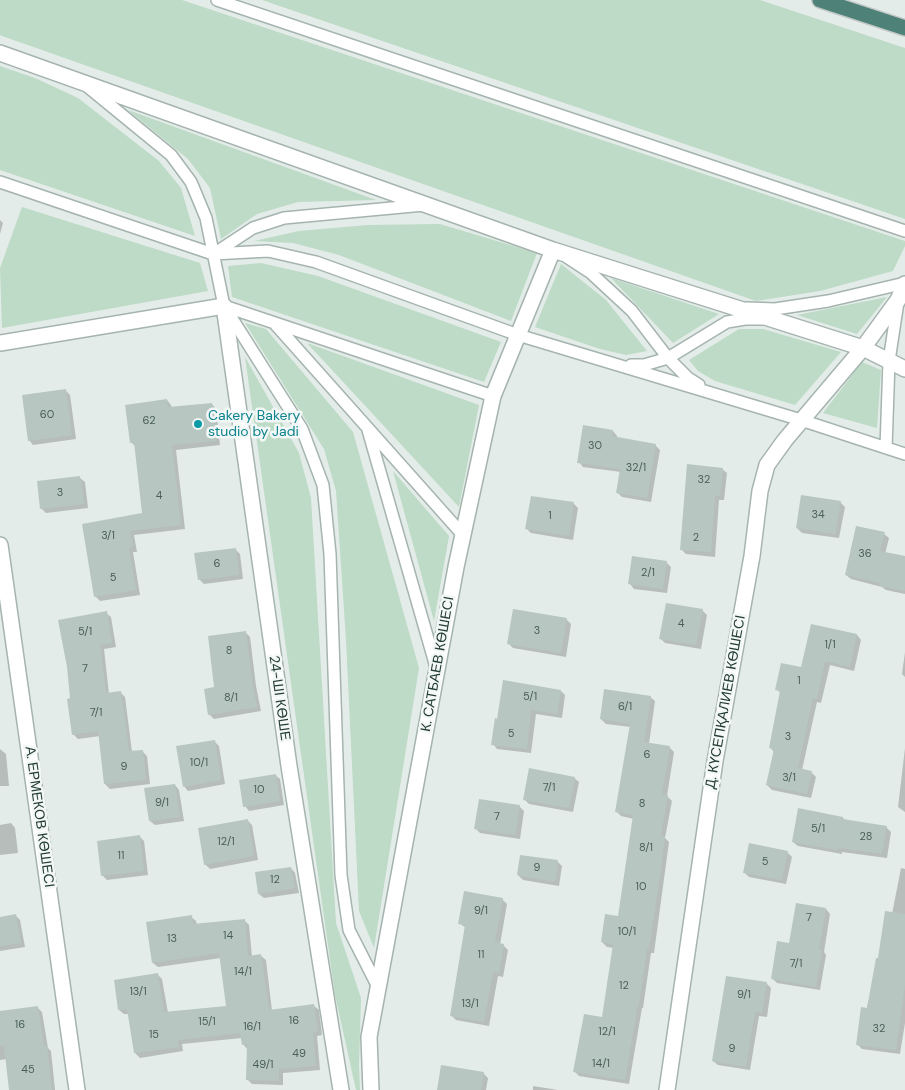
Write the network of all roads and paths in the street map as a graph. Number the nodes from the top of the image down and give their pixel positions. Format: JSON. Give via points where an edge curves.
{"nodes":[{"id":1,"x":218,"y":0,"type":"edge"},
{"id":2,"x":820,"y":0,"type":"edge"},
{"id":3,"x":905,"y":28,"type":"edge"},
{"id":4,"x":0,"y":53,"type":"edge"},
{"id":5,"x":83,"y":83,"type":"junction"},
{"id":6,"x":0,"y":182,"type":"edge"},
{"id":7,"x":428,"y":205,"type":"junction"},
{"id":8,"x":905,"y":231,"type":"edge"},
{"id":9,"x":553,"y":250,"type":"junction"},
{"id":10,"x":213,"y":254,"type":"junction"},
{"id":11,"x":905,"y":283,"type":"edge"},
{"id":12,"x":898,"y":300,"type":"junction"},
{"id":13,"x":224,"y":306,"type":"junction"},
{"id":14,"x":735,"y":307,"type":"junction"},
{"id":15,"x":775,"y":320,"type":"junction"},
{"id":16,"x":275,"y":323,"type":"junction"},
{"id":17,"x":518,"y":335,"type":"junction"},
{"id":18,"x":0,"y":343,"type":"edge"},
{"id":19,"x":863,"y":348,"type":"junction"},
{"id":20,"x":668,"y":358,"type":"junction"},
{"id":21,"x":889,"y":361,"type":"junction"},
{"id":22,"x":617,"y":365,"type":"junction"},
{"id":23,"x":905,"y":367,"type":"edge"},
{"id":24,"x":710,"y":393,"type":"junction"},
{"id":25,"x":494,"y":396,"type":"junction"},
{"id":26,"x":801,"y":420,"type":"junction"},
{"id":27,"x":366,"y":426,"type":"junction"},
{"id":28,"x":886,"y":448,"type":"junction"},
{"id":29,"x":905,"y":454,"type":"edge"},
{"id":30,"x":463,"y":534,"type":"junction"},
{"id":31,"x":0,"y":545,"type":"edge"},
{"id":32,"x":437,"y":670,"type":"junction"},
{"id":33,"x":378,"y":987,"type":"junction"},
{"id":34,"x":77,"y":1090,"type":"edge"},
{"id":35,"x":341,"y":1090,"type":"edge"},
{"id":36,"x":370,"y":1090,"type":"edge"},
{"id":37,"x":667,"y":1090,"type":"edge"}],
"edges":[{"from":1,"to":8,"type":"lane"},
{"from":2,"to":3,"type":"highway"},
{"from":4,"to":5,"type":"street"},
{"from":5,"to":7,"type":"street"},
{"from":5,"to":10,"type":"lane","via":[[171,155],[191,182],[206,218]]},
{"from":6,"to":10,"type":"lane"},
{"from":7,"to":9,"type":"street"},
{"from":7,"to":10,"type":"lane","via":[[284,218],[252,228]]},
{"from":9,"to":14,"type":"street"},
{"from":9,"to":17,"type":"street","name":"К. САТБАЕВ КӨШЕСІ"},
{"from":9,"to":20,"type":"lane","via":[[592,273],[632,311]]},
{"from":10,"to":13,"type":"lane"},
{"from":10,"to":17,"type":"lane","via":[[268,251],[316,262]]},
{"from":11,"to":12,"type":"street","name":"Д. КҮСЕПҚАЛИЕВ КӨШЕСІ"},
{"from":11,"to":14,"type":"lane","via":[[784,308]]},
{"from":12,"to":19,"type":"street","name":"Д. КҮСЕПҚАЛИЕВ КӨШЕСІ"},
{"from":12,"to":21,"type":"lane"},
{"from":13,"to":16,"type":"lane"},
{"from":13,"to":18,"type":"street"},
{"from":13,"to":33,"type":"lane","via":[[302,429],[323,485],[330,554],[341,875],[349,930]]},
{"from":13,"to":35,"type":"street","name":"24-ШІ КӨШЕ","via":[[287,756]]},
{"from":14,"to":15,"type":"street"},
{"from":15,"to":19,"type":"street"},
{"from":15,"to":20,"type":"lane","via":[[727,322]]},
{"from":16,"to":25,"type":"lane"},
{"from":16,"to":27,"type":"lane"},
{"from":17,"to":22,"type":"lane"},
{"from":17,"to":25,"type":"street","name":"К. САТБАЕВ КӨШЕСІ"},
{"from":19,"to":21,"type":"street"},
{"from":19,"to":26,"type":"street","name":"Д. КҮСЕПҚАЛИЕВ КӨШЕСІ"},
{"from":20,"to":22,"type":"lane","via":[[644,365]]},
{"from":20,"to":24,"type":"lane","via":[[688,378]]},
{"from":21,"to":23,"type":"street"},
{"from":21,"to":28,"type":"lane"},
{"from":22,"to":24,"type":"lane"},
{"from":24,"to":26,"type":"lane"},
{"from":25,"to":30,"type":"street","name":"К. САТБАЕВ КӨШЕСІ"},
{"from":26,"to":28,"type":"lane"},
{"from":26,"to":37,"type":"street","name":"Д. КҮСЕПҚАЛИЕВ КӨШЕСІ","via":[[767,465],[760,491],[752,556],[715,761]]},
{"from":27,"to":30,"type":"lane"},
{"from":27,"to":32,"type":"lane"},
{"from":28,"to":29,"type":"lane"},
{"from":30,"to":32,"type":"street","name":"К. САТБАЕВ КӨШЕСІ"},
{"from":31,"to":34,"type":"street","name":"А. ЕРМЕКОВ КӨШЕСІ"},
{"from":32,"to":33,"type":"street","name":"К. САТБАЕВ КӨШЕСІ"},
{"from":33,"to":36,"type":"street","name":"К. САТБАЕВ КӨШЕСІ","via":[[369,1037]]}]}
